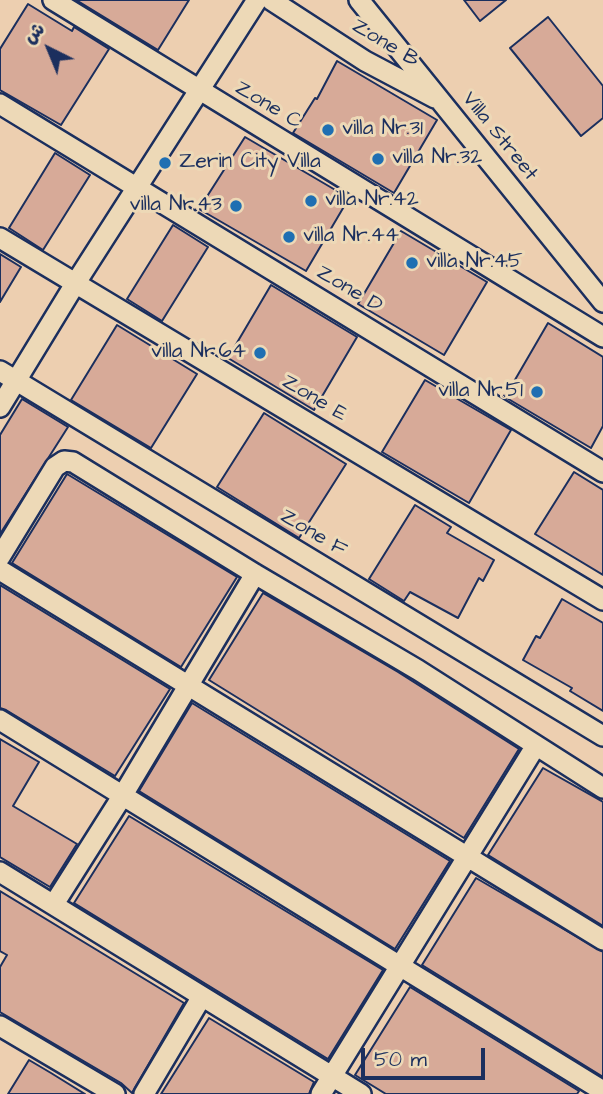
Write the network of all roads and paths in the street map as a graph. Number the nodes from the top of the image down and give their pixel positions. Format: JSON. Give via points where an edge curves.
{"nodes":[{"id":1,"x":53,"y":0,"type":"edge"},
{"id":2,"x":257,"y":0,"type":"edge"},
{"id":3,"x":271,"y":0,"type":"edge"},
{"id":4,"x":359,"y":0,"type":"edge"},
{"id":5,"x":199,"y":91,"type":"junction"},
{"id":6,"x":442,"y":102,"type":"junction"},
{"id":7,"x":0,"y":104,"type":"edge"},
{"id":8,"x":138,"y":188,"type":"junction"},
{"id":9,"x":0,"y":238,"type":"edge"},
{"id":10,"x":75,"y":284,"type":"junction"},
{"id":11,"x":603,"y":302,"type":"edge"},
{"id":12,"x":603,"y":337,"type":"edge"},
{"id":13,"x":8,"y":375,"type":"edge"},
{"id":14,"x":0,"y":407,"type":"edge"},
{"id":15,"x":603,"y":472,"type":"edge"},
{"id":16,"x":0,"y":557,"type":"edge"},
{"id":17,"x":0,"y":570,"type":"edge"},
{"id":18,"x":255,"y":574,"type":"junction"},
{"id":19,"x":603,"y":600,"type":"edge"},
{"id":20,"x":189,"y":685,"type":"junction"},
{"id":21,"x":0,"y":720,"type":"edge"},
{"id":22,"x":603,"y":736,"type":"edge"},
{"id":23,"x":535,"y":747,"type":"junction"},
{"id":24,"x":603,"y":788,"type":"edge"},
{"id":25,"x":123,"y":795,"type":"junction"},
{"id":26,"x":466,"y":856,"type":"junction"},
{"id":27,"x":0,"y":872,"type":"edge"},
{"id":28,"x":54,"y":904,"type":"junction"},
{"id":29,"x":603,"y":940,"type":"edge"},
{"id":30,"x":399,"y":966,"type":"junction"},
{"id":31,"x":201,"y":998,"type":"junction"},
{"id":32,"x":0,"y":1026,"type":"edge"},
{"id":33,"x":332,"y":1077,"type":"junction"},
{"id":34,"x":596,"y":1090,"type":"edge"},
{"id":35,"x":115,"y":1094,"type":"edge"},
{"id":36,"x":144,"y":1094,"type":"edge"},
{"id":37,"x":321,"y":1094,"type":"edge"},
{"id":38,"x":361,"y":1094,"type":"edge"}],
"edges":[{"from":1,"to":5,"type":"street","name":"Zone C"},
{"from":2,"to":5,"type":"street"},
{"from":3,"to":6,"type":"street","name":"Zone B","via":[[373,66]]},
{"from":4,"to":6,"type":"street","name":"Villa Street"},
{"from":5,"to":8,"type":"street"},
{"from":5,"to":12,"type":"street","name":"Zone C"},
{"from":6,"to":11,"type":"street","name":"Villa Street"},
{"from":7,"to":8,"type":"street","name":"Zone D"},
{"from":8,"to":10,"type":"street"},
{"from":8,"to":15,"type":"street","name":"Zone D"},
{"from":9,"to":10,"type":"street","name":"Zone E"},
{"from":10,"to":13,"type":"street"},
{"from":10,"to":19,"type":"street","name":"Zone E"},
{"from":13,"to":14,"type":"street"},
{"from":13,"to":22,"type":"street","name":"Zone F"},
{"from":16,"to":18,"type":"street","via":[[55,467],[68,462]]},
{"from":17,"to":20,"type":"street"},
{"from":18,"to":20,"type":"street"},
{"from":18,"to":23,"type":"street","via":[[418,670]]},
{"from":20,"to":25,"type":"street"},
{"from":20,"to":26,"type":"street"},
{"from":21,"to":25,"type":"street"},
{"from":23,"to":24,"type":"street"},
{"from":23,"to":26,"type":"street"},
{"from":25,"to":28,"type":"street"},
{"from":25,"to":30,"type":"street"},
{"from":26,"to":29,"type":"street"},
{"from":26,"to":30,"type":"street"},
{"from":27,"to":28,"type":"street"},
{"from":28,"to":31,"type":"street"},
{"from":30,"to":33,"type":"street"},
{"from":30,"to":34,"type":"street"},
{"from":31,"to":33,"type":"street"},
{"from":31,"to":36,"type":"street"},
{"from":32,"to":35,"type":"street"},
{"from":33,"to":37,"type":"street"},
{"from":33,"to":38,"type":"street"}]}
